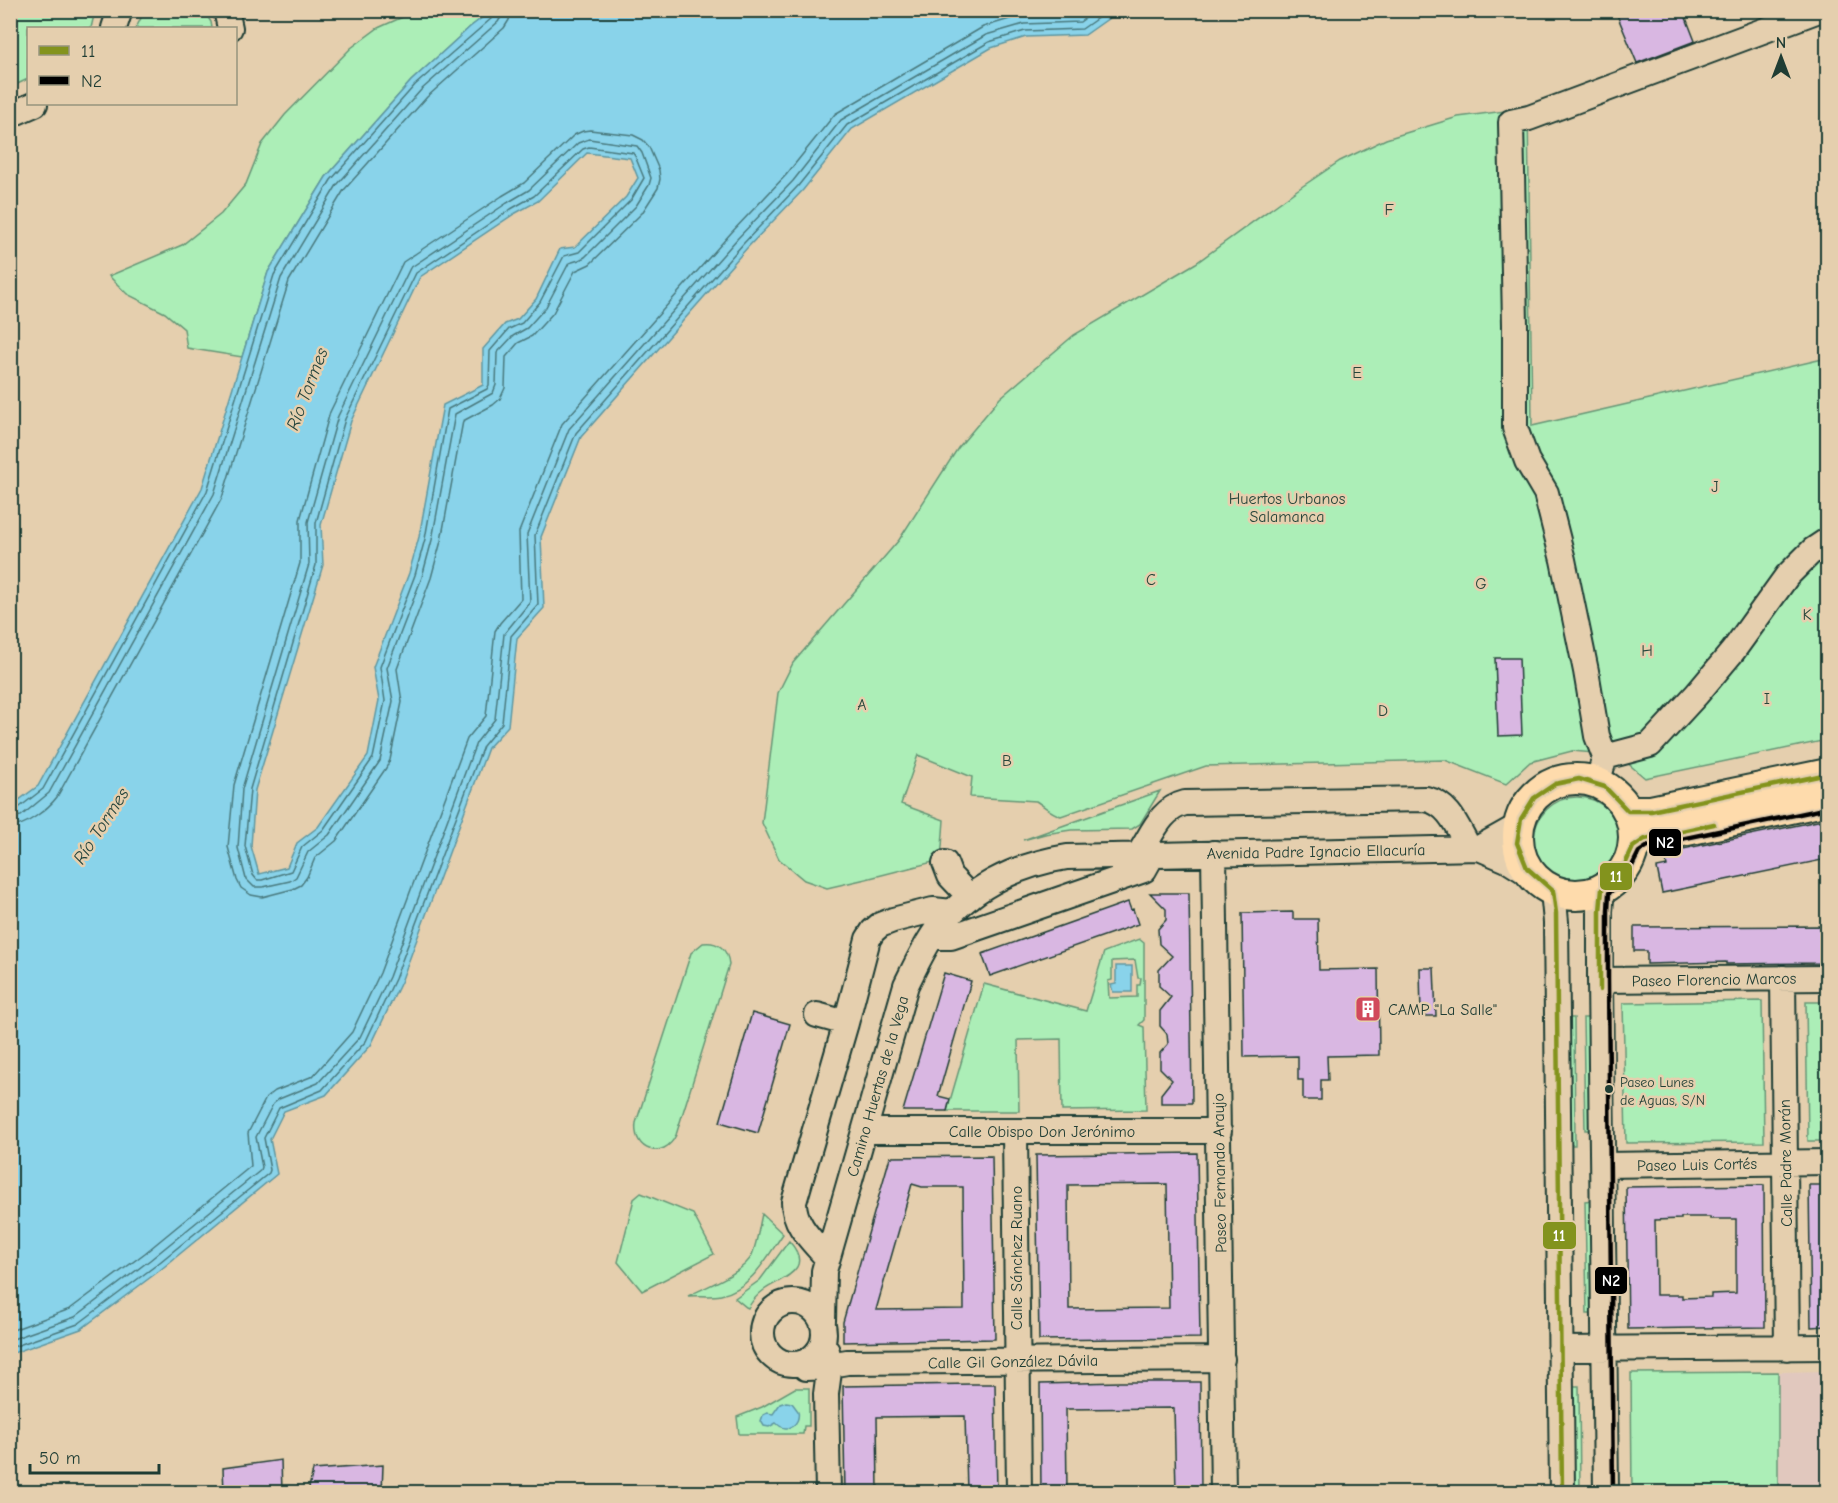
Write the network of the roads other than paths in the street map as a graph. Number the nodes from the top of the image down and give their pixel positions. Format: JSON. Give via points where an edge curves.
{"nodes":[{"id":1,"x":120,"y":10,"type":"edge"},
{"id":2,"x":225,"y":10,"type":"edge"},
{"id":3,"x":1819,"y":10,"type":"edge"},
{"id":4,"x":114,"y":27,"type":"edge"},
{"id":5,"x":230,"y":27,"type":"edge"},
{"id":6,"x":33,"y":105,"type":"edge"},
{"id":7,"x":10,"y":115,"type":"edge"},
{"id":8,"x":1827,"y":540,"type":"edge"},
{"id":9,"x":1601,"y":770,"type":"junction"},
{"id":10,"x":1827,"y":774,"type":"edge"},
{"id":11,"x":1827,"y":800,"type":"edge"},
{"id":12,"x":1628,"y":811,"type":"junction"},
{"id":13,"x":1518,"y":826,"type":"junction"},
{"id":14,"x":1633,"y":847,"type":"junction"},
{"id":15,"x":1474,"y":848,"type":"junction"},
{"id":16,"x":1214,"y":853,"type":"junction"},
{"id":17,"x":1146,"y":854,"type":"junction"},
{"id":18,"x":945,"y":863,"type":"dead end"},
{"id":19,"x":1542,"y":883,"type":"junction"},
{"id":20,"x":1602,"y":889,"type":"junction"},
{"id":21,"x":961,"y":904,"type":"junction"},
{"id":22,"x":932,"y":937,"type":"junction"},
{"id":23,"x":1783,"y":978,"type":"junction"},
{"id":24,"x":1827,"y":978,"type":"edge"},
{"id":25,"x":1600,"y":980,"type":"junction"},
{"id":26,"x":817,"y":1015,"type":"dead end"},
{"id":27,"x":846,"y":1023,"type":"junction"},
{"id":28,"x":865,"y":1131,"type":"junction"},
{"id":29,"x":1219,"y":1131,"type":"junction"},
{"id":30,"x":1015,"y":1132,"type":"junction"},
{"id":31,"x":1785,"y":1162,"type":"junction"},
{"id":32,"x":1827,"y":1162,"type":"edge"},
{"id":33,"x":1603,"y":1165,"type":"junction"},
{"id":34,"x":825,"y":1264,"type":"junction"},
{"id":35,"x":791,"y":1301,"type":"junction"},
{"id":36,"x":824,"y":1328,"type":"junction"},
{"id":37,"x":1827,"y":1347,"type":"edge"},
{"id":38,"x":1787,"y":1348,"type":"junction"},
{"id":39,"x":1560,"y":1349,"type":"junction"},
{"id":40,"x":1604,"y":1350,"type":"junction"},
{"id":41,"x":1222,"y":1359,"type":"junction"},
{"id":42,"x":1017,"y":1361,"type":"junction"},
{"id":43,"x":809,"y":1365,"type":"junction"},
{"id":44,"x":828,"y":1492,"type":"edge"},
{"id":45,"x":1019,"y":1492,"type":"edge"},
{"id":46,"x":1223,"y":1492,"type":"edge"},
{"id":47,"x":1562,"y":1492,"type":"edge"},
{"id":48,"x":1606,"y":1492,"type":"edge"}],
"edges":[{"from":1,"to":4,"type":"street"},
{"from":2,"to":5,"type":"street"},
{"from":3,"to":9,"type":"street","via":[[1511,122],[1515,428],[1527,461],[1546,493],[1558,537],[1586,671]]},
{"from":6,"to":7,"type":"street"},
{"from":8,"to":9,"type":"street","via":[[1787,576],[1719,669],[1650,746]]},
{"from":9,"to":12,"type":"main road"},
{"from":9,"to":13,"type":"main road","via":[[1585,780],[1562,780],[1542,789],[1527,805]]},
{"from":10,"to":12,"type":"main road","via":[[1651,811]]},
{"from":11,"to":14,"type":"main road","via":[[1645,839]]},
{"from":12,"to":14,"type":"main road"},
{"from":13,"to":15,"type":"street","name":"Avenida Padre Ignacio Ellacuría"},
{"from":13,"to":19,"type":"main road","via":[[1522,860]]},
{"from":14,"to":20,"type":"main road","via":[[1628,864]]},
{"from":15,"to":16,"type":"street","name":"Avenida Padre Ignacio Ellacuría"},
{"from":15,"to":17,"type":"street","via":[[1446,808],[1426,799],[1197,803],[1168,810]]},
{"from":15,"to":19,"type":"street","name":"Avenida Padre Ignacio Ellacuría","via":[[1507,860]]},
{"from":16,"to":17,"type":"street","name":"Avenida Padre Ignacio Ellacuría"},
{"from":16,"to":29,"type":"street","name":"Paseo Fernando Araujo"},
{"from":17,"to":21,"type":"street","name":"Avenida Padre Ignacio Ellacuría","via":[[1049,860],[1005,875]]},
{"from":17,"to":22,"type":"street","via":[[1144,870],[951,937]]},
{"from":18,"to":21,"type":"street"},
{"from":19,"to":20,"type":"main road","via":[[1569,895],[1586,895]]},
{"from":19,"to":39,"type":"street","via":[[1556,922]]},
{"from":20,"to":25,"type":"street"},
{"from":21,"to":22,"type":"street","name":"Camino Huertas de la Vega"},
{"from":21,"to":27,"type":"street","via":[[893,920],[873,931]]},
{"from":22,"to":28,"type":"street","name":"Camino Huertas de la Vega","via":[[906,985]]},
{"from":23,"to":24,"type":"street","name":"Paseo Florencio Marcos"},
{"from":23,"to":25,"type":"street","name":"Paseo Florencio Marcos"},
{"from":23,"to":31,"type":"street","name":"Calle Padre Morán"},
{"from":25,"to":33,"type":"street"},
{"from":26,"to":27,"type":"street"},
{"from":27,"to":34,"type":"street","via":[[794,1203],[798,1225]]},
{"from":28,"to":30,"type":"street","name":"Calle Obispo Don Jerónimo"},
{"from":28,"to":34,"type":"street","name":"Camino Huertas de la Vega"},
{"from":29,"to":30,"type":"street","name":"Calle Obispo Don Jerónimo"},
{"from":29,"to":41,"type":"street","name":"Paseo Fernando Araujo"},
{"from":30,"to":42,"type":"street","name":"Calle Sánchez Ruano"},
{"from":31,"to":32,"type":"street","name":"Paseo Luis Cortés"},
{"from":31,"to":33,"type":"street","name":"Paseo Luis Cortés"},
{"from":31,"to":38,"type":"street","name":"Calle Padre Morán"},
{"from":33,"to":40,"type":"street"},
{"from":34,"to":35,"type":"street"},
{"from":34,"to":36,"type":"street","name":"Camino Huertas de la Vega"},
{"from":35,"to":36,"type":"street","via":[[811,1306]]},
{"from":35,"to":43,"type":"street","via":[[772,1308],[766,1317],[762,1326],[764,1346],[778,1361]]},
{"from":36,"to":43,"type":"street","name":"Camino Huertas de la Vega"},
{"from":36,"to":43,"type":"street","via":[[821,1348],[805,1362]]},
{"from":37,"to":38,"type":"street"},
{"from":38,"to":40,"type":"street"},
{"from":39,"to":40,"type":"street"},
{"from":39,"to":47,"type":"street"},
{"from":40,"to":48,"type":"street"},
{"from":41,"to":42,"type":"street","name":"Calle Gil González Dávila"},
{"from":41,"to":46,"type":"street","name":"Paseo Fernando Araujo"},
{"from":42,"to":43,"type":"street","name":"Calle Gil González Dávila"},
{"from":42,"to":45,"type":"street","name":"Calle Sánchez Ruano"},
{"from":43,"to":44,"type":"street","name":"Camino Huertas de la Vega","via":[[826,1394]]}]}
